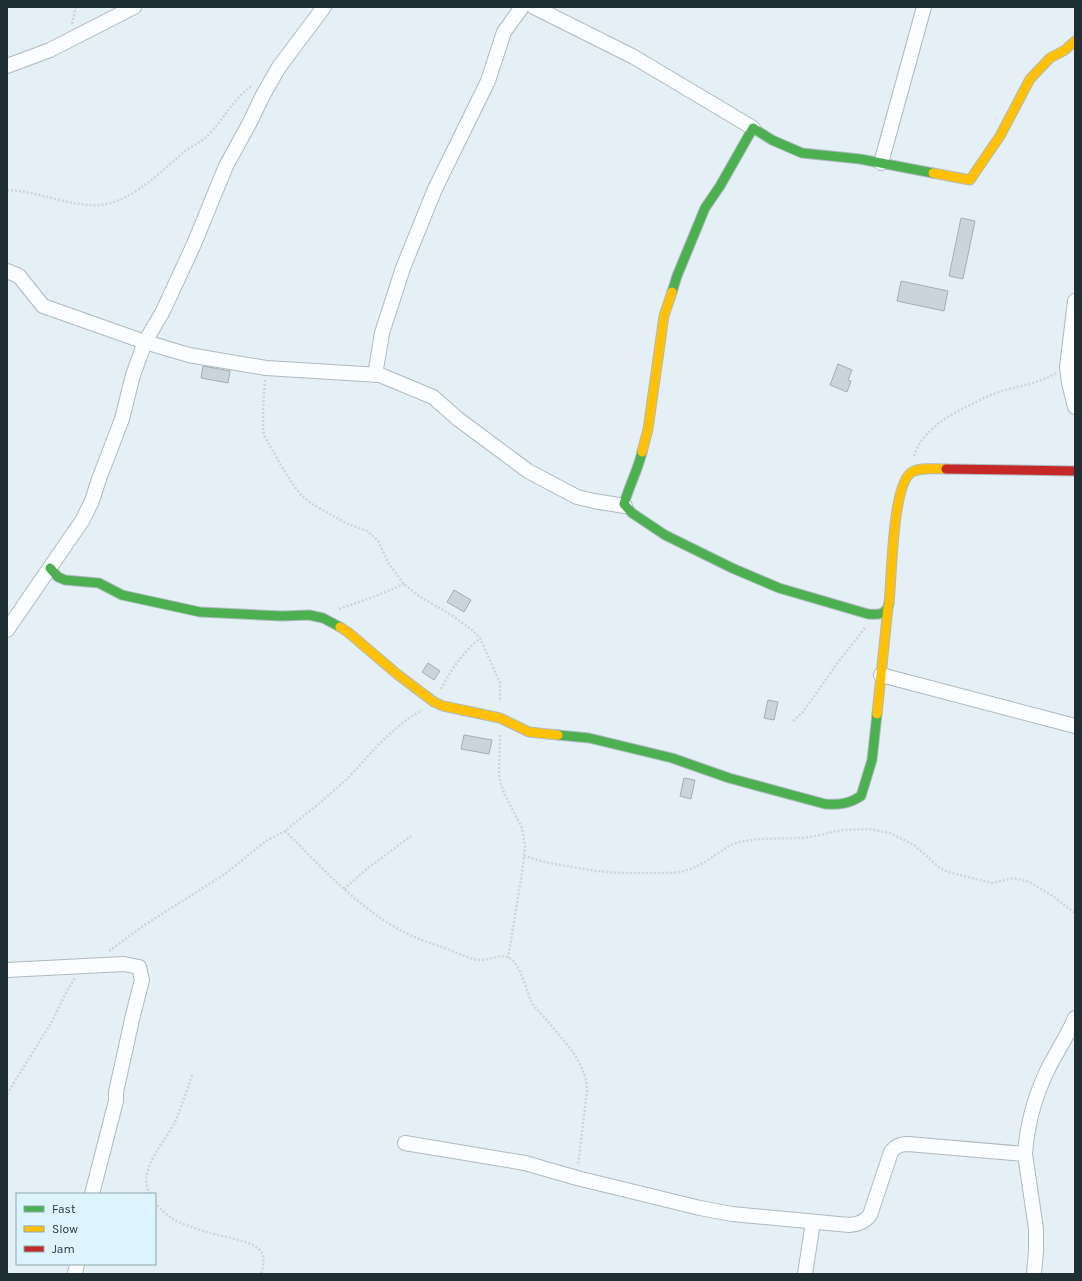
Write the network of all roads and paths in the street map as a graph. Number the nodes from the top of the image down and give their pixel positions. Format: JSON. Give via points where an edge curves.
{"nodes":[{"id":1,"x":134,"y":7,"type":"edge"},
{"id":2,"x":324,"y":7,"type":"edge"},
{"id":3,"x":522,"y":7,"type":"edge"},
{"id":4,"x":534,"y":7,"type":"edge"},
{"id":5,"x":921,"y":8,"type":"edge"},
{"id":6,"x":1075,"y":41,"type":"edge"},
{"id":7,"x":7,"y":66,"type":"edge"},
{"id":8,"x":254,"y":84,"type":"dead end"},
{"id":9,"x":754,"y":128,"type":"junction"},
{"id":10,"x":882,"y":163,"type":"junction"},
{"id":11,"x":7,"y":190,"type":"edge"},
{"id":12,"x":7,"y":271,"type":"edge"},
{"id":13,"x":1075,"y":301,"type":"edge"},
{"id":14,"x":145,"y":342,"type":"junction"},
{"id":15,"x":1067,"y":367,"type":"junction"},
{"id":16,"x":266,"y":368,"type":"junction"},
{"id":17,"x":375,"y":375,"type":"junction"},
{"id":18,"x":1075,"y":407,"type":"edge"},
{"id":19,"x":1075,"y":471,"type":"edge"},
{"id":20,"x":908,"y":474,"type":"junction"},
{"id":21,"x":625,"y":506,"type":"junction"},
{"id":22,"x":50,"y":568,"type":"junction"},
{"id":23,"x":404,"y":584,"type":"junction"},
{"id":24,"x":888,"y":607,"type":"junction"},
{"id":25,"x":878,"y":615,"type":"junction"},
{"id":26,"x":317,"y":616,"type":"junction"},
{"id":27,"x":7,"y":630,"type":"edge"},
{"id":28,"x":480,"y":638,"type":"junction"},
{"id":29,"x":881,"y":675,"type":"junction"},
{"id":30,"x":434,"y":702,"type":"junction"},
{"id":31,"x":500,"y":718,"type":"junction"},
{"id":32,"x":793,"y":721,"type":"dead end"},
{"id":33,"x":1075,"y":726,"type":"edge"},
{"id":34,"x":285,"y":830,"type":"junction"},
{"id":35,"x":411,"y":836,"type":"dead end"},
{"id":36,"x":524,"y":856,"type":"junction"},
{"id":37,"x":344,"y":889,"type":"junction"},
{"id":38,"x":1075,"y":913,"type":"edge"},
{"id":39,"x":107,"y":952,"type":"dead end"},
{"id":40,"x":508,"y":958,"type":"junction"},
{"id":41,"x":88,"y":966,"type":"junction"},
{"id":42,"x":7,"y":970,"type":"edge"},
{"id":43,"x":1073,"y":1026,"type":"edge"},
{"id":44,"x":193,"y":1073,"type":"dead end"},
{"id":45,"x":7,"y":1094,"type":"edge"},
{"id":46,"x":405,"y":1142,"type":"dead end"},
{"id":47,"x":1024,"y":1154,"type":"junction"},
{"id":48,"x":576,"y":1178,"type":"junction"},
{"id":49,"x":92,"y":1193,"type":"edge"},
{"id":50,"x":150,"y":1193,"type":"edge"},
{"id":51,"x":156,"y":1203,"type":"edge"},
{"id":52,"x":812,"y":1222,"type":"junction"},
{"id":53,"x":262,"y":1274,"type":"edge"},
{"id":54,"x":805,"y":1274,"type":"edge"},
{"id":55,"x":1034,"y":1274,"type":"edge"}],
"edges":[{"from":1,"to":7,"type":"street","via":[[50,50]]},
{"from":2,"to":14,"type":"street","via":[[279,67],[263,95],[226,166],[194,244]]},
{"from":3,"to":17,"type":"street","via":[[504,32],[488,81],[435,189],[403,268],[382,333]]},
{"from":4,"to":9,"type":"street","via":[[634,57]]},
{"from":5,"to":10,"type":"street"},
{"from":6,"to":10,"type":"street","via":[[1050,58],[1030,80],[1000,136],[970,180]]},
{"from":8,"to":11,"type":"path","via":[[234,102],[210,134],[137,191],[122,199],[104,204],[87,204]]},
{"from":9,"to":10,"type":"street","via":[[772,140],[802,153]]},
{"from":9,"to":21,"type":"street","via":[[705,208],[677,276],[664,316],[648,429],[637,471],[625,499]]},
{"from":12,"to":14,"type":"street","via":[[19,276],[43,306]]},
{"from":13,"to":15,"type":"street"},
{"from":14,"to":16,"type":"street","via":[[189,355]]},
{"from":14,"to":22,"type":"street","via":[[133,375],[122,419],[88,510]]},
{"from":15,"to":18,"type":"street"},
{"from":15,"to":20,"type":"path","via":[[1041,380],[996,392],[948,417],[920,442]]},
{"from":16,"to":17,"type":"street"},
{"from":16,"to":23,"type":"path","via":[[262,409],[263,431],[294,486],[312,504],[348,524],[367,531],[374,537]]},
{"from":17,"to":21,"type":"street","via":[[433,397],[528,471],[577,496]]},
{"from":19,"to":20,"type":"street","via":[[927,469]]},
{"from":20,"to":24,"type":"street","via":[[898,501]]},
{"from":21,"to":25,"type":"street","via":[[637,517],[677,541],[755,578],[776,587]]},
{"from":22,"to":26,"type":"street","via":[[58,577],[65,580],[99,583],[122,595],[195,611]]},
{"from":22,"to":27,"type":"street"},
{"from":23,"to":26,"type":"path"},
{"from":23,"to":28,"type":"path","via":[[453,616]]},
{"from":24,"to":25,"type":"street","via":[[884,613]]},
{"from":24,"to":29,"type":"street"},
{"from":25,"to":32,"type":"path","via":[[839,661],[803,712]]},
{"from":26,"to":30,"type":"street","via":[[333,622],[349,633]]},
{"from":28,"to":30,"type":"path","via":[[458,659]]},
{"from":28,"to":31,"type":"path","via":[[500,683]]},
{"from":29,"to":31,"type":"street","via":[[872,760],[861,796],[840,806],[729,778],[672,758],[589,738],[529,732]]},
{"from":29,"to":33,"type":"street"},
{"from":30,"to":31,"type":"street","via":[[452,709]]},
{"from":30,"to":34,"type":"path","via":[[392,732],[349,777]]},
{"from":31,"to":36,"type":"path","via":[[500,781],[522,828]]},
{"from":34,"to":37,"type":"path"},
{"from":34,"to":39,"type":"path","via":[[266,841],[226,874],[146,924]]},
{"from":35,"to":37,"type":"path"},
{"from":36,"to":38,"type":"path","via":[[596,871],[669,873],[693,868],[730,845],[740,842],[802,838],[842,830],[869,829],[890,833],[914,845],[948,872],[992,882],[1014,878],[1030,882]]},
{"from":36,"to":40,"type":"path"},
{"from":37,"to":40,"type":"path","via":[[398,928],[418,938],[476,960],[496,956]]},
{"from":40,"to":48,"type":"path","via":[[517,966],[535,1007],[567,1044],[586,1079],[587,1091]]},
{"from":41,"to":42,"type":"street"},
{"from":41,"to":45,"type":"path","via":[[78,974],[70,986],[51,1023]]},
{"from":41,"to":49,"type":"street","via":[[124,964],[139,967],[142,980],[116,1101]]},
{"from":43,"to":47,"type":"street","via":[[1039,1090],[1031,1112]]},
{"from":44,"to":50,"type":"path","via":[[176,1120],[150,1164],[147,1176]]},
{"from":46,"to":48,"type":"street","via":[[525,1163]]},
{"from":47,"to":52,"type":"street","via":[[902,1144],[891,1152],[870,1215],[864,1222],[849,1225]]},
{"from":47,"to":55,"type":"street","via":[[1036,1229]]},
{"from":48,"to":52,"type":"street","via":[[732,1214]]},
{"from":51,"to":53,"type":"path","via":[[174,1219],[200,1230],[257,1247],[264,1259]]},
{"from":52,"to":54,"type":"street"}]}
